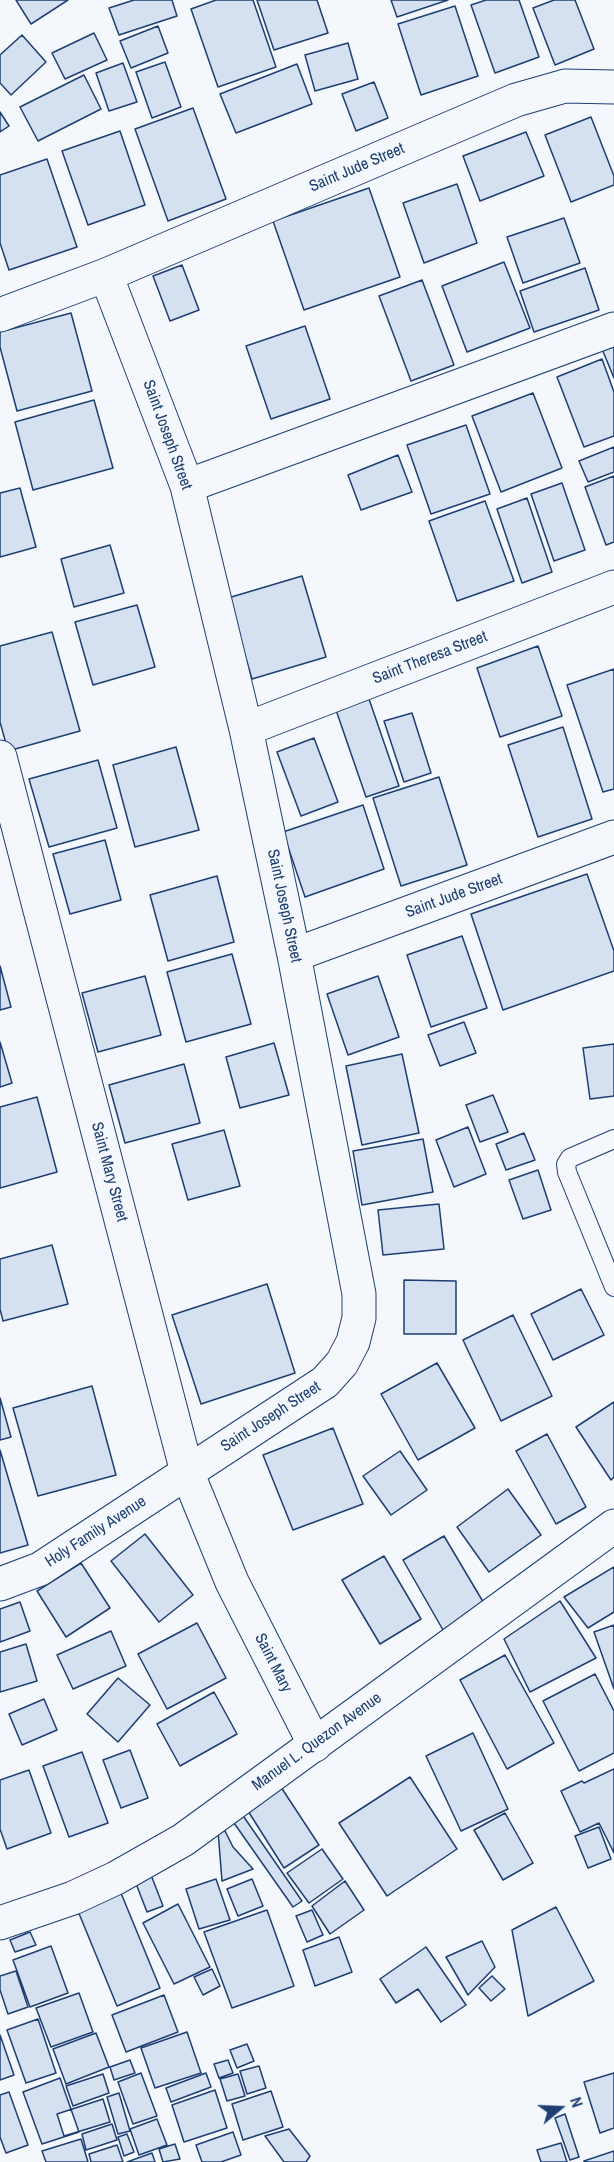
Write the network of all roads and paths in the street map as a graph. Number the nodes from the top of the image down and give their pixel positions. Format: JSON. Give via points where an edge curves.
{"nodes":[{"id":1,"x":614,"y":87,"type":"edge"},
{"id":2,"x":106,"y":274,"type":"junction"},
{"id":3,"x":0,"y":315,"type":"edge"},
{"id":4,"x":614,"y":329,"type":"edge"},
{"id":5,"x":187,"y":486,"type":"junction"},
{"id":6,"x":614,"y":587,"type":"edge"},
{"id":7,"x":246,"y":729,"type":"junction"},
{"id":8,"x":0,"y":757,"type":"edge"},
{"id":9,"x":614,"y":837,"type":"edge"},
{"id":10,"x":294,"y":955,"type":"junction"},
{"id":11,"x":614,"y":1139,"type":"edge"},
{"id":12,"x":614,"y":1287,"type":"edge"},
{"id":13,"x":188,"y":1472,"type":"junction"},
{"id":14,"x":614,"y":1526,"type":"edge"},
{"id":15,"x":232,"y":1582,"type":"joint"},
{"id":16,"x":0,"y":1584,"type":"edge"},
{"id":17,"x":315,"y":1745,"type":"junction"},
{"id":18,"x":0,"y":1923,"type":"edge"}],
"edges":[{"from":1,"to":2,"type":"street","name":"Saint Jude Street","via":[[565,86],[516,100]]},
{"from":2,"to":3,"type":"street","name":"Saint Jude Street"},
{"from":2,"to":5,"type":"street","name":"Saint Joseph Street"},
{"from":4,"to":5,"type":"street"},
{"from":5,"to":7,"type":"street","name":"Saint Joseph Street"},
{"from":6,"to":7,"type":"street","name":"Saint Theresa Street"},
{"from":7,"to":10,"type":"street","name":"Saint Joseph Street"},
{"from":8,"to":13,"type":"street","name":"Saint Mary Street"},
{"from":9,"to":10,"type":"street","name":"Saint Jude Street"},
{"from":10,"to":13,"type":"street","name":"Saint Joseph Street","via":[[359,1294],[359,1318],[342,1363],[325,1382]]},
{"from":11,"to":12,"type":"lane","via":[[570,1158],[566,1164]]},
{"from":13,"to":15,"type":"street","name":"Saint Mary Street"},
{"from":13,"to":16,"type":"street","name":"Holy Family Avenue","via":[[40,1569]]},
{"from":14,"to":17,"type":"street","name":"Manuel L. Quezon Avenue"},
{"from":15,"to":17,"type":"street","name":"Saint Mary"},
{"from":17,"to":18,"type":"street","name":"Manuel L. Quezon Avenue","via":[[183,1840],[116,1878],[73,1898]]}]}
